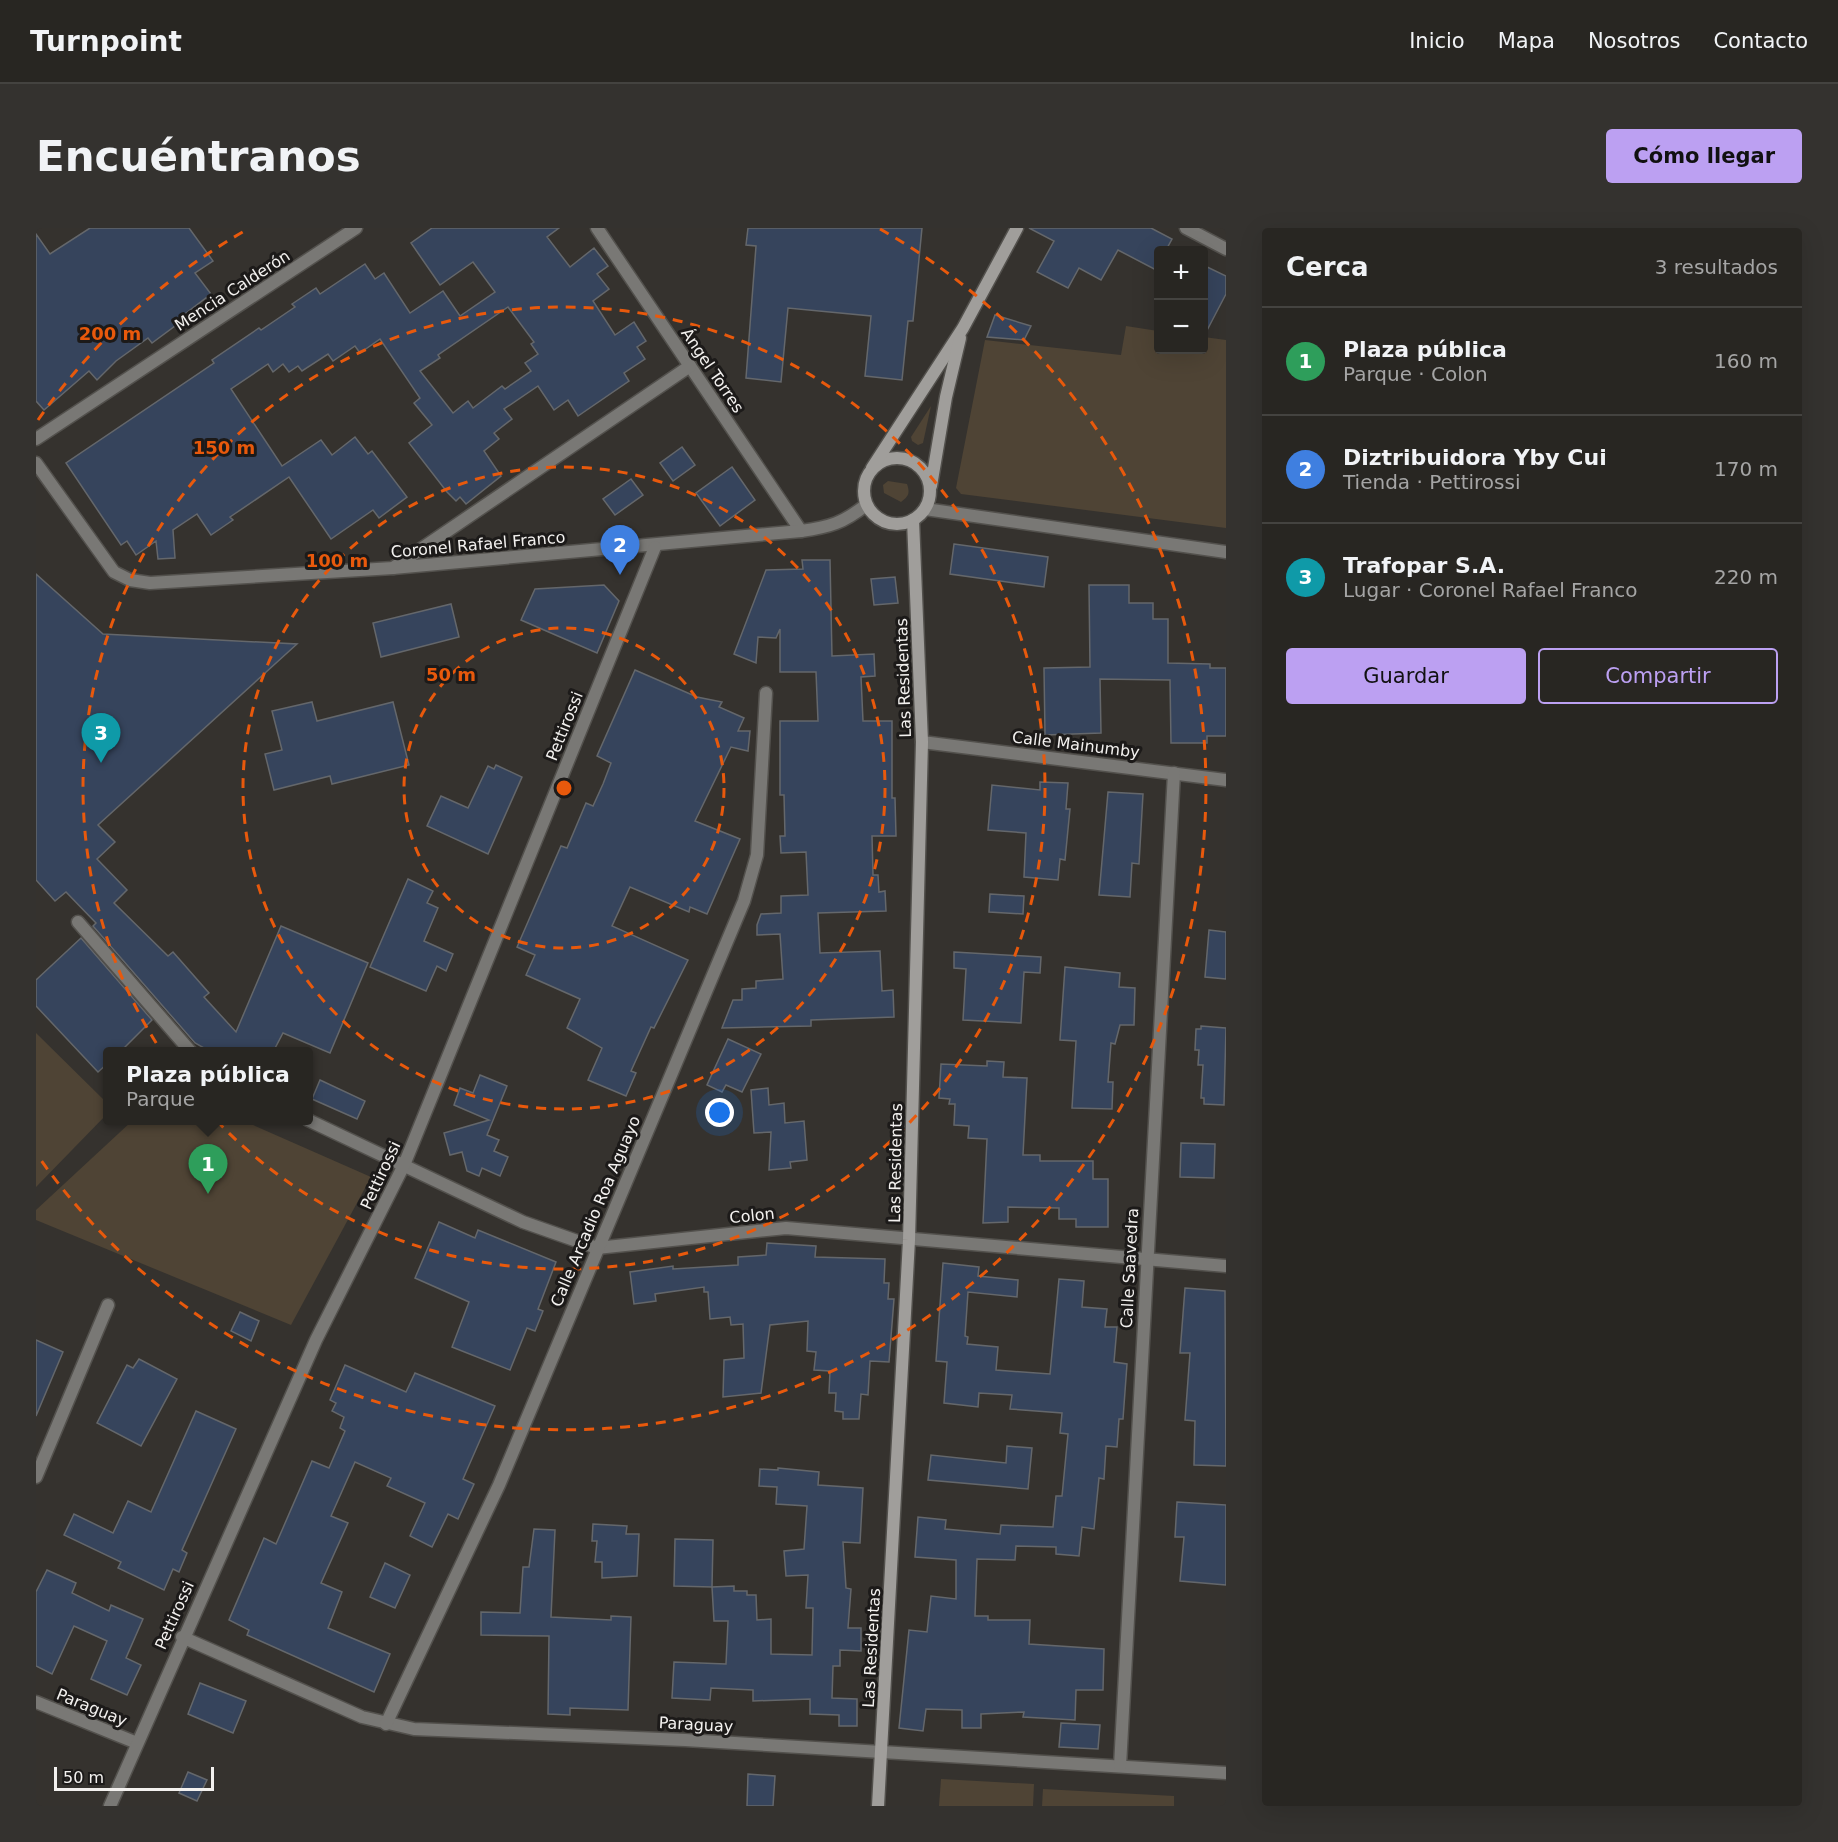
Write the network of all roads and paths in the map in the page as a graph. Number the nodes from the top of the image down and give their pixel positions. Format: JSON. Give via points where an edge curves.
{"nodes":[{"id":1,"x":356,"y":228,"type":"edge"},
{"id":2,"x":1017,"y":228,"type":"edge"},
{"id":3,"x":1186,"y":228,"type":"edge"},
{"id":4,"x":601,"y":230,"type":"edge"},
{"id":5,"x":1226,"y":249,"type":"edge"},
{"id":6,"x":963,"y":328,"type":"junction"},
{"id":7,"x":690,"y":366,"type":"junction"},
{"id":8,"x":36,"y":439,"type":"edge"},
{"id":9,"x":36,"y":463,"type":"edge"},
{"id":10,"x":872,"y":468,"type":"junction"},
{"id":11,"x":930,"y":490,"type":"junction"},
{"id":12,"x":866,"y":505,"type":"junction"},
{"id":13,"x":925,"y":509,"type":"junction"},
{"id":14,"x":913,"y":520,"type":"junction"},
{"id":15,"x":801,"y":531,"type":"junction"},
{"id":16,"x":655,"y":547,"type":"junction"},
{"id":17,"x":1226,"y":552,"type":"edge"},
{"id":18,"x":393,"y":568,"type":"junction"},
{"id":19,"x":766,"y":693,"type":"dead end"},
{"id":20,"x":922,"y":742,"type":"junction"},
{"id":21,"x":1174,"y":773,"type":"junction"},
{"id":22,"x":1226,"y":780,"type":"edge"},
{"id":23,"x":78,"y":922,"type":"dead end"},
{"id":24,"x":187,"y":1047,"type":"edge"},
{"id":25,"x":313,"y":1122,"type":"edge"},
{"id":26,"x":404,"y":1165,"type":"junction"},
{"id":27,"x":909,"y":1240,"type":"junction"},
{"id":28,"x":597,"y":1248,"type":"junction"},
{"id":29,"x":1146,"y":1259,"type":"junction"},
{"id":30,"x":1226,"y":1266,"type":"edge"},
{"id":31,"x":108,"y":1305,"type":"dead end"},
{"id":32,"x":36,"y":1477,"type":"edge"},
{"id":33,"x":182,"y":1637,"type":"junction"},
{"id":34,"x":36,"y":1702,"type":"edge"},
{"id":35,"x":386,"y":1724,"type":"junction"},
{"id":36,"x":137,"y":1743,"type":"junction"},
{"id":37,"x":881,"y":1752,"type":"junction"},
{"id":38,"x":1120,"y":1766,"type":"junction"},
{"id":39,"x":1226,"y":1773,"type":"edge"},
{"id":40,"x":110,"y":1806,"type":"edge"},
{"id":41,"x":878,"y":1806,"type":"edge"}],
"edges":[{"from":1,"to":8,"type":"street","name":"Mencia Calderón"},
{"from":2,"to":6,"type":"main road"},
{"from":3,"to":5,"type":"street"},
{"from":4,"to":7,"type":"street","name":"Ángel Torres"},
{"from":6,"to":10,"type":"main road"},
{"from":6,"to":11,"type":"main road"},
{"from":7,"to":15,"type":"street","name":"Ángel Torres"},
{"from":7,"to":18,"type":"street"},
{"from":9,"to":18,"type":"street","name":"Coronel Rafael Franco","via":[[102,560],[130,580],[150,583]]},
{"from":10,"to":11,"type":"main road","via":[[892,457],[903,458],[922,469]]},
{"from":10,"to":12,"type":"main road","via":[[864,486]]},
{"from":11,"to":13,"type":"main road"},
{"from":12,"to":14,"type":"main road","via":[[873,514],[892,524]]},
{"from":12,"to":15,"type":"street","name":"Coronel Rafael Franco","via":[[830,527]]},
{"from":13,"to":14,"type":"main road"},
{"from":13,"to":17,"type":"street"},
{"from":14,"to":20,"type":"main road","name":"Las Residentas"},
{"from":15,"to":16,"type":"street","name":"Coronel Rafael Franco"},
{"from":16,"to":18,"type":"street","name":"Coronel Rafael Franco"},
{"from":16,"to":26,"type":"street","name":"Pettirossi"},
{"from":19,"to":28,"type":"street","name":"Calle Arcadio Roa Aguayo","via":[[757,855],[752,879]]},
{"from":20,"to":21,"type":"street","name":"Calle Mainumby"},
{"from":20,"to":27,"type":"main road","name":"Las Residentas"},
{"from":21,"to":22,"type":"street","name":"Calle Mainumby"},
{"from":21,"to":29,"type":"street","name":"Calle Saavedra"},
{"from":23,"to":24,"type":"street"},
{"from":25,"to":26,"type":"street","name":"Colon"},
{"from":26,"to":28,"type":"street","name":"Colon","via":[[523,1222]]},
{"from":26,"to":33,"type":"street","name":"Pettirossi","via":[[316,1340]]},
{"from":27,"to":28,"type":"street","name":"Colon","via":[[786,1228]]},
{"from":27,"to":29,"type":"street","name":"Colon"},
{"from":27,"to":37,"type":"main road","name":"Las Residentas"},
{"from":28,"to":35,"type":"street","name":"Calle Arcadio Roa Aguayo","via":[[499,1485]]},
{"from":29,"to":30,"type":"street","name":"Colon"},
{"from":29,"to":38,"type":"street","name":"Calle Saavedra"},
{"from":31,"to":32,"type":"street"},
{"from":33,"to":35,"type":"street","name":"Paraguay"},
{"from":33,"to":36,"type":"street","name":"Pettirossi"},
{"from":34,"to":36,"type":"street","name":"Paraguay"},
{"from":35,"to":37,"type":"street","name":"Paraguay","via":[[414,1729]]},
{"from":36,"to":40,"type":"street","name":"Pettirossi"},
{"from":37,"to":38,"type":"street","name":"Paraguay"},
{"from":37,"to":41,"type":"main road","name":"Las Residentas"},
{"from":38,"to":39,"type":"street","name":"Paraguay"}]}
